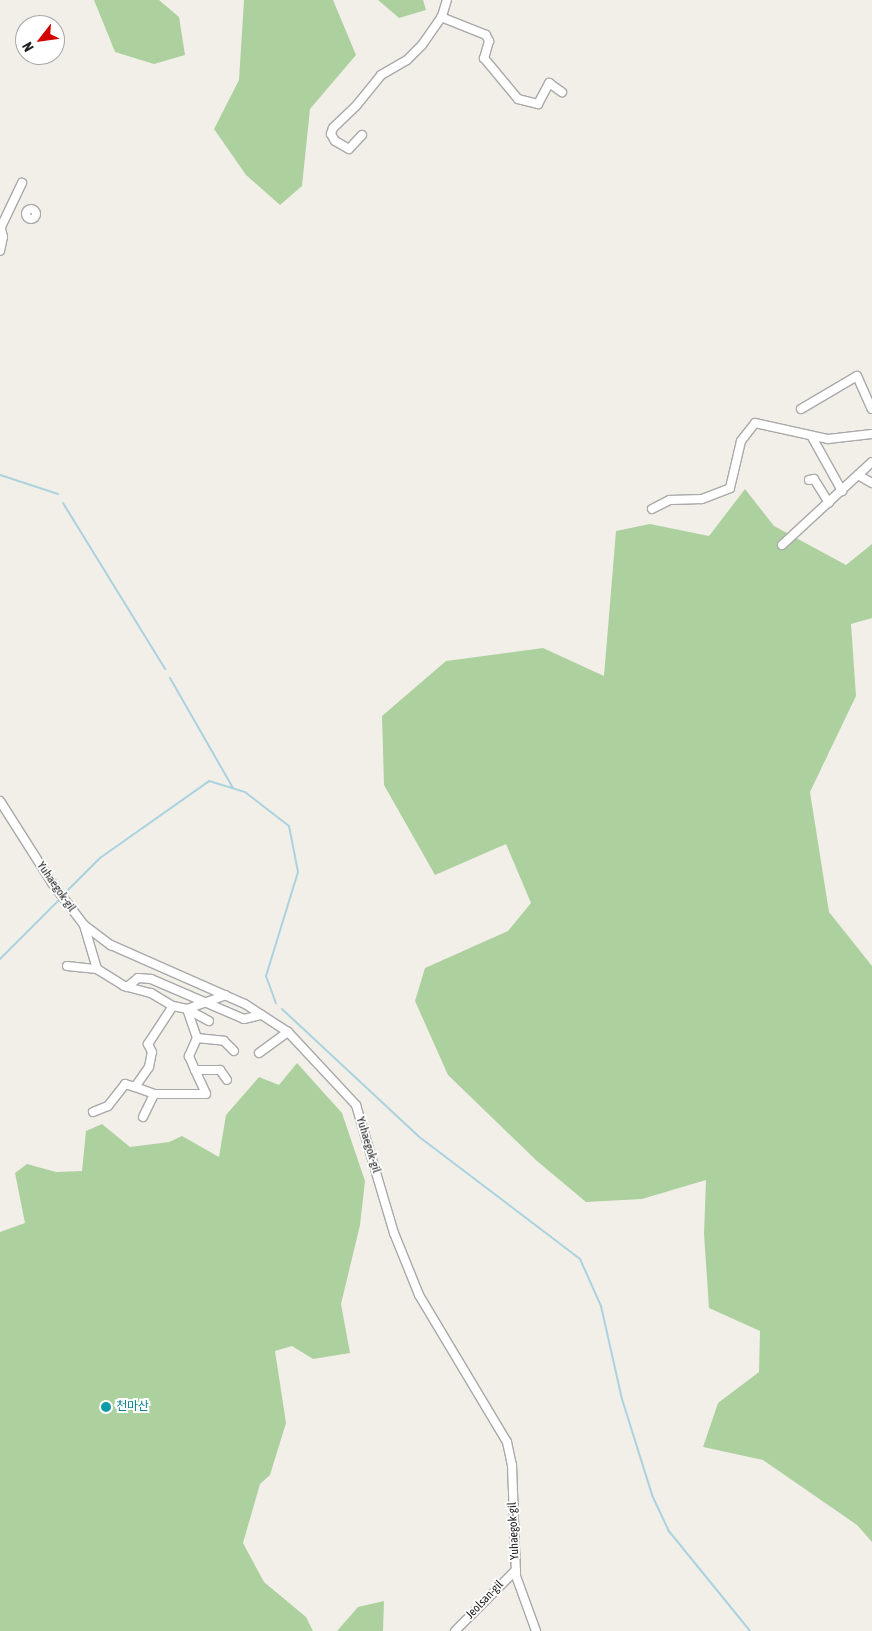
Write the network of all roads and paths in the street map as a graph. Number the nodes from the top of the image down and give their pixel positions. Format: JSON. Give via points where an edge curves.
{"nodes":[{"id":1,"x":447,"y":0,"type":"edge"},
{"id":2,"x":441,"y":17,"type":"junction"},
{"id":3,"x":562,"y":92,"type":"dead end"},
{"id":4,"x":362,"y":135,"type":"dead end"},
{"id":5,"x":22,"y":183,"type":"dead end"},
{"id":6,"x":12,"y":204,"type":"junction"},
{"id":7,"x":26,"y":211,"type":"dead end"},
{"id":8,"x":0,"y":226,"type":"edge"},
{"id":9,"x":0,"y":251,"type":"edge"},
{"id":10,"x":801,"y":409,"type":"dead end"},
{"id":11,"x":872,"y":409,"type":"edge"},
{"id":12,"x":872,"y":434,"type":"edge"},
{"id":13,"x":812,"y":437,"type":"junction"},
{"id":14,"x":872,"y":462,"type":"edge"},
{"id":15,"x":858,"y":475,"type":"junction"},
{"id":16,"x":809,"y":480,"type":"dead end"},
{"id":17,"x":872,"y":483,"type":"edge"},
{"id":18,"x":842,"y":491,"type":"junction"},
{"id":19,"x":830,"y":503,"type":"junction"},
{"id":20,"x":652,"y":510,"type":"dead end"},
{"id":21,"x":782,"y":545,"type":"dead end"},
{"id":22,"x":0,"y":800,"type":"edge"},
{"id":23,"x":84,"y":925,"type":"junction"},
{"id":24,"x":67,"y":966,"type":"dead end"},
{"id":25,"x":97,"y":969,"type":"junction"},
{"id":26,"x":127,"y":987,"type":"junction"},
{"id":27,"x":226,"y":995,"type":"junction"},
{"id":28,"x":206,"y":1000,"type":"junction"},
{"id":29,"x":173,"y":1006,"type":"junction"},
{"id":30,"x":187,"y":1009,"type":"junction"},
{"id":31,"x":262,"y":1015,"type":"junction"},
{"id":32,"x":209,"y":1021,"type":"dead end"},
{"id":33,"x":288,"y":1032,"type":"junction"},
{"id":34,"x":197,"y":1038,"type":"junction"},
{"id":35,"x":234,"y":1051,"type":"dead end"},
{"id":36,"x":259,"y":1054,"type":"dead end"},
{"id":37,"x":195,"y":1070,"type":"junction"},
{"id":38,"x":227,"y":1080,"type":"dead end"},
{"id":39,"x":136,"y":1087,"type":"junction"},
{"id":40,"x":154,"y":1094,"type":"junction"},
{"id":41,"x":93,"y":1112,"type":"dead end"},
{"id":42,"x":143,"y":1117,"type":"dead end"},
{"id":43,"x":516,"y":1570,"type":"junction"},
{"id":44,"x":455,"y":1631,"type":"edge"},
{"id":45,"x":536,"y":1631,"type":"edge"}],
"edges":[{"from":1,"to":2,"type":"street"},
{"from":2,"to":3,"type":"street","via":[[486,35],[489,41],[484,58],[518,99],[538,104],[549,84]]},
{"from":2,"to":4,"type":"street","via":[[422,45],[407,60],[381,75],[331,134],[335,141],[349,149]]},
{"from":5,"to":6,"type":"street"},
{"from":6,"to":7,"type":"street"},
{"from":6,"to":8,"type":"street"},
{"from":8,"to":9,"type":"street","via":[[3,237]]},
{"from":10,"to":11,"type":"street","via":[[856,376]]},
{"from":12,"to":13,"type":"street","via":[[837,439]]},
{"from":13,"to":18,"type":"street"},
{"from":13,"to":20,"type":"street","via":[[755,423],[740,442],[730,488],[702,498],[670,500]]},
{"from":14,"to":15,"type":"street"},
{"from":15,"to":17,"type":"street"},
{"from":15,"to":18,"type":"street"},
{"from":16,"to":19,"type":"street","via":[[814,479]]},
{"from":18,"to":19,"type":"street"},
{"from":19,"to":21,"type":"street"},
{"from":22,"to":23,"type":"street","name":"Yuhaegok-gil","via":[[52,883]]},
{"from":23,"to":25,"type":"street"},
{"from":23,"to":27,"type":"street","name":"Yuhaegok-gil","via":[[111,945]]},
{"from":24,"to":25,"type":"street"},
{"from":25,"to":26,"type":"street"},
{"from":26,"to":28,"type":"street","via":[[138,978],[151,979]]},
{"from":26,"to":29,"type":"street","via":[[151,993]]},
{"from":27,"to":28,"type":"street"},
{"from":27,"to":31,"type":"street","name":"Yuhaegok-gil"},
{"from":28,"to":30,"type":"street"},
{"from":28,"to":31,"type":"street","via":[[244,1019]]},
{"from":29,"to":30,"type":"street"},
{"from":29,"to":39,"type":"street","via":[[148,1044],[152,1052],[149,1066]]},
{"from":30,"to":32,"type":"street"},
{"from":30,"to":34,"type":"street"},
{"from":31,"to":33,"type":"street","name":"Yuhaegok-gil"},
{"from":33,"to":36,"type":"street"},
{"from":33,"to":43,"type":"street","name":"Yuhaegok-gil","via":[[356,1105],[394,1233],[419,1295],[507,1442],[512,1465]]},
{"from":34,"to":35,"type":"street","via":[[224,1041]]},
{"from":34,"to":37,"type":"street","via":[[189,1056]]},
{"from":37,"to":38,"type":"street","via":[[220,1070]]},
{"from":37,"to":40,"type":"street","via":[[206,1094]]},
{"from":39,"to":40,"type":"street"},
{"from":39,"to":41,"type":"street","via":[[125,1084],[108,1106]]},
{"from":40,"to":42,"type":"street"},
{"from":43,"to":44,"type":"street","name":"Jeolsan-gil"},
{"from":43,"to":45,"type":"street","name":"Yuhaegok-gil"}]}
